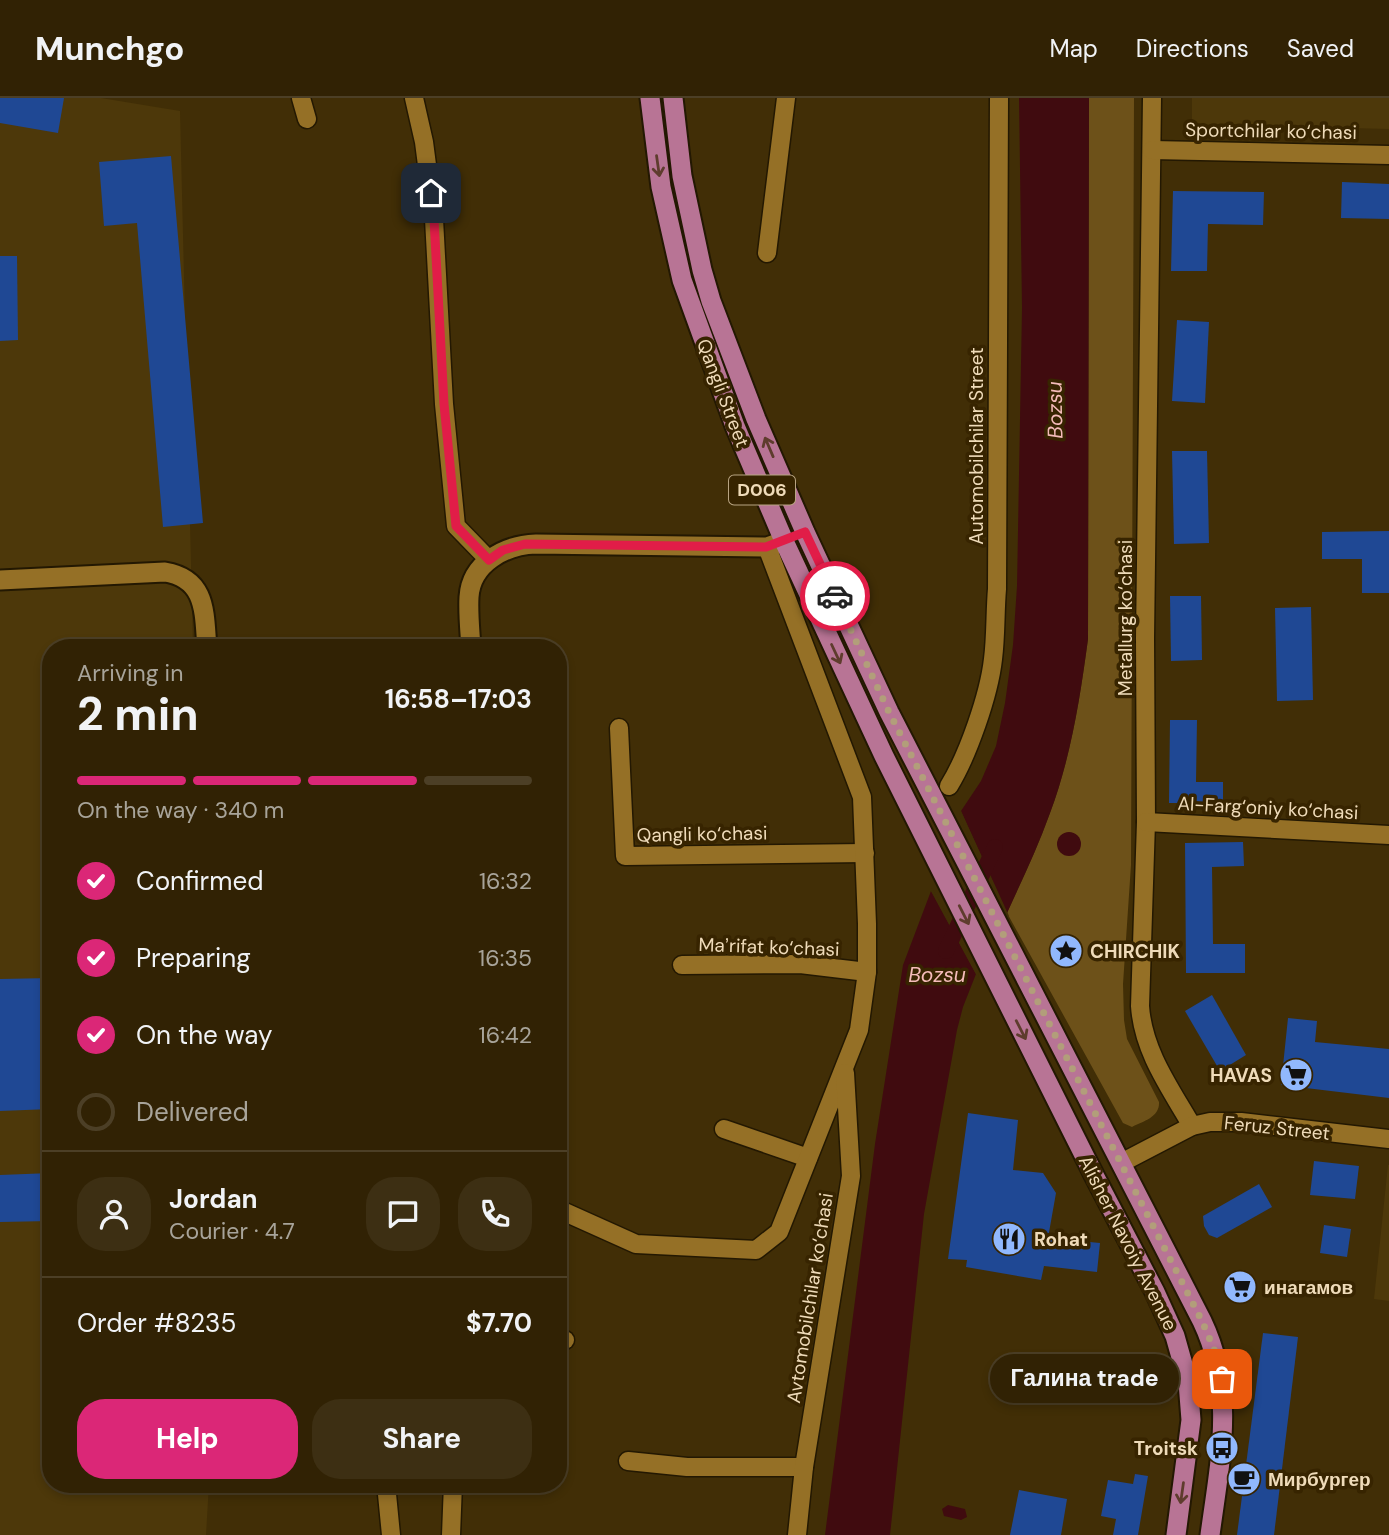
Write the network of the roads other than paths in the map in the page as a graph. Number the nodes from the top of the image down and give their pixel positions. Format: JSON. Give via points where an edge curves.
{"nodes":[{"id":1,"x":301,"y":98,"type":"edge"},
{"id":2,"x":414,"y":98,"type":"edge"},
{"id":3,"x":650,"y":98,"type":"edge"},
{"id":4,"x":673,"y":98,"type":"edge"},
{"id":5,"x":786,"y":98,"type":"edge"},
{"id":6,"x":999,"y":98,"type":"edge"},
{"id":7,"x":1152,"y":98,"type":"edge"},
{"id":8,"x":307,"y":120,"type":"dead end"},
{"id":9,"x":1152,"y":150,"type":"junction"},
{"id":10,"x":1389,"y":155,"type":"edge"},
{"id":11,"x":767,"y":253,"type":"dead end"},
{"id":12,"x":805,"y":532,"type":"junction"},
{"id":13,"x":775,"y":544,"type":"junction"},
{"id":14,"x":489,"y":560,"type":"junction"},
{"id":15,"x":0,"y":580,"type":"edge"},
{"id":16,"x":206,"y":639,"type":"edge"},
{"id":17,"x":471,"y":639,"type":"edge"},
{"id":18,"x":619,"y":728,"type":"dead end"},
{"id":19,"x":949,"y":786,"type":"dead end"},
{"id":20,"x":1146,"y":822,"type":"junction"},
{"id":21,"x":1389,"y":835,"type":"edge"},
{"id":22,"x":865,"y":853,"type":"junction"},
{"id":23,"x":1004,"y":937,"type":"joint"},
{"id":24,"x":682,"y":965,"type":"dead end"},
{"id":25,"x":991,"y":969,"type":"joint"},
{"id":26,"x":867,"y":972,"type":"junction"},
{"id":27,"x":845,"y":1066,"type":"junction"},
{"id":28,"x":1192,"y":1126,"type":"junction"},
{"id":29,"x":724,"y":1129,"type":"dead end"},
{"id":30,"x":1389,"y":1139,"type":"edge"},
{"id":31,"x":808,"y":1158,"type":"junction"},
{"id":32,"x":1121,"y":1163,"type":"junction"},
{"id":33,"x":1095,"y":1177,"type":"junction"},
{"id":34,"x":567,"y":1213,"type":"edge"},
{"id":35,"x":628,"y":1461,"type":"dead end"},
{"id":36,"x":804,"y":1467,"type":"junction"},
{"id":37,"x":387,"y":1493,"type":"edge"},
{"id":38,"x":453,"y":1493,"type":"edge"},
{"id":39,"x":391,"y":1535,"type":"edge"},
{"id":40,"x":451,"y":1535,"type":"edge"},
{"id":41,"x":797,"y":1535,"type":"edge"},
{"id":42,"x":1176,"y":1535,"type":"edge"},
{"id":43,"x":1210,"y":1535,"type":"edge"}],
"edges":[{"from":1,"to":8,"type":"street"},
{"from":2,"to":14,"type":"street","via":[[434,219],[456,526]]},
{"from":3,"to":13,"type":"main road","name":"Qangli Street","number":"D006","one_way":true,"via":[[661,187],[682,280]]},
{"from":12,"to":4,"type":"main road","name":"Qangli Street","number":"D006","one_way":true,"via":[[711,301],[687,208]]},
{"from":5,"to":11,"type":"street"},
{"from":6,"to":19,"type":"street","name":"Automobilchilar Street","via":[[993,660],[983,701]]},
{"from":7,"to":9,"type":"street","name":"Metallurg ko‘chasi"},
{"from":9,"to":10,"type":"street","name":"Sportchilar ko‘chasi"},
{"from":9,"to":20,"type":"street","name":"Metallurg ko‘chasi"},
{"from":12,"to":13,"type":"main road"},
{"from":12,"to":23,"type":"main road","name":"Qangli Street","number":"D006","via":[[889,712]]},
{"from":13,"to":14,"type":"street","via":[[525,544]]},
{"from":13,"to":22,"type":"street","via":[[862,797]]},
{"from":13,"to":25,"type":"main road","name":"Qangli Street","number":"D006","one_way":true},
{"from":14,"to":17,"type":"street","via":[[471,584]]},
{"from":15,"to":16,"type":"street","via":[[178,575],[201,600]]},
{"from":18,"to":22,"type":"street","name":"Qangli ko‘chasi","via":[[625,856]]},
{"from":20,"to":21,"type":"street","name":"Al-Farg‘oniy ko‘chasi"},
{"from":20,"to":28,"type":"street","name":"Metallurg ko‘chasi","via":[[1142,1027],[1149,1049]]},
{"from":22,"to":26,"type":"street"},
{"from":23,"to":32,"type":"main road","name":"Alisher Navoiy Avenue","number":"D006"},
{"from":24,"to":26,"type":"street","name":"Maʼrifat ko‘chasi","via":[[800,964]]},
{"from":25,"to":33,"type":"main road","name":"Alisher Navoiy Avenue","number":"D006","one_way":true},
{"from":26,"to":27,"type":"street","via":[[859,1030]]},
{"from":27,"to":31,"type":"street"},
{"from":27,"to":36,"type":"street","name":"Avtomobilchilar ko‘chasi","via":[[851,1176]]},
{"from":28,"to":30,"type":"street","name":"Feruz Street","via":[[1225,1121]]},
{"from":28,"to":32,"type":"street","name":"Feruz Street"},
{"from":29,"to":31,"type":"street"},
{"from":31,"to":34,"type":"street","via":[[779,1232],[756,1250],[636,1244]]},
{"from":32,"to":33,"type":"main road","name":"Feruz Street"},
{"from":32,"to":43,"type":"main road","name":"Alisher Navoiy Avenue","number":"D006","via":[[1219,1363],[1224,1422]]},
{"from":33,"to":42,"type":"main road","name":"Alisher Navoiy Avenue","number":"D006","one_way":true,"via":[[1166,1314],[1185,1368],[1191,1420]]},
{"from":35,"to":36,"type":"street","via":[[687,1467]]},
{"from":36,"to":41,"type":"street","name":"Avtomobilchilar ko‘chasi"},
{"from":37,"to":39,"type":"street"},
{"from":38,"to":40,"type":"street"}]}
